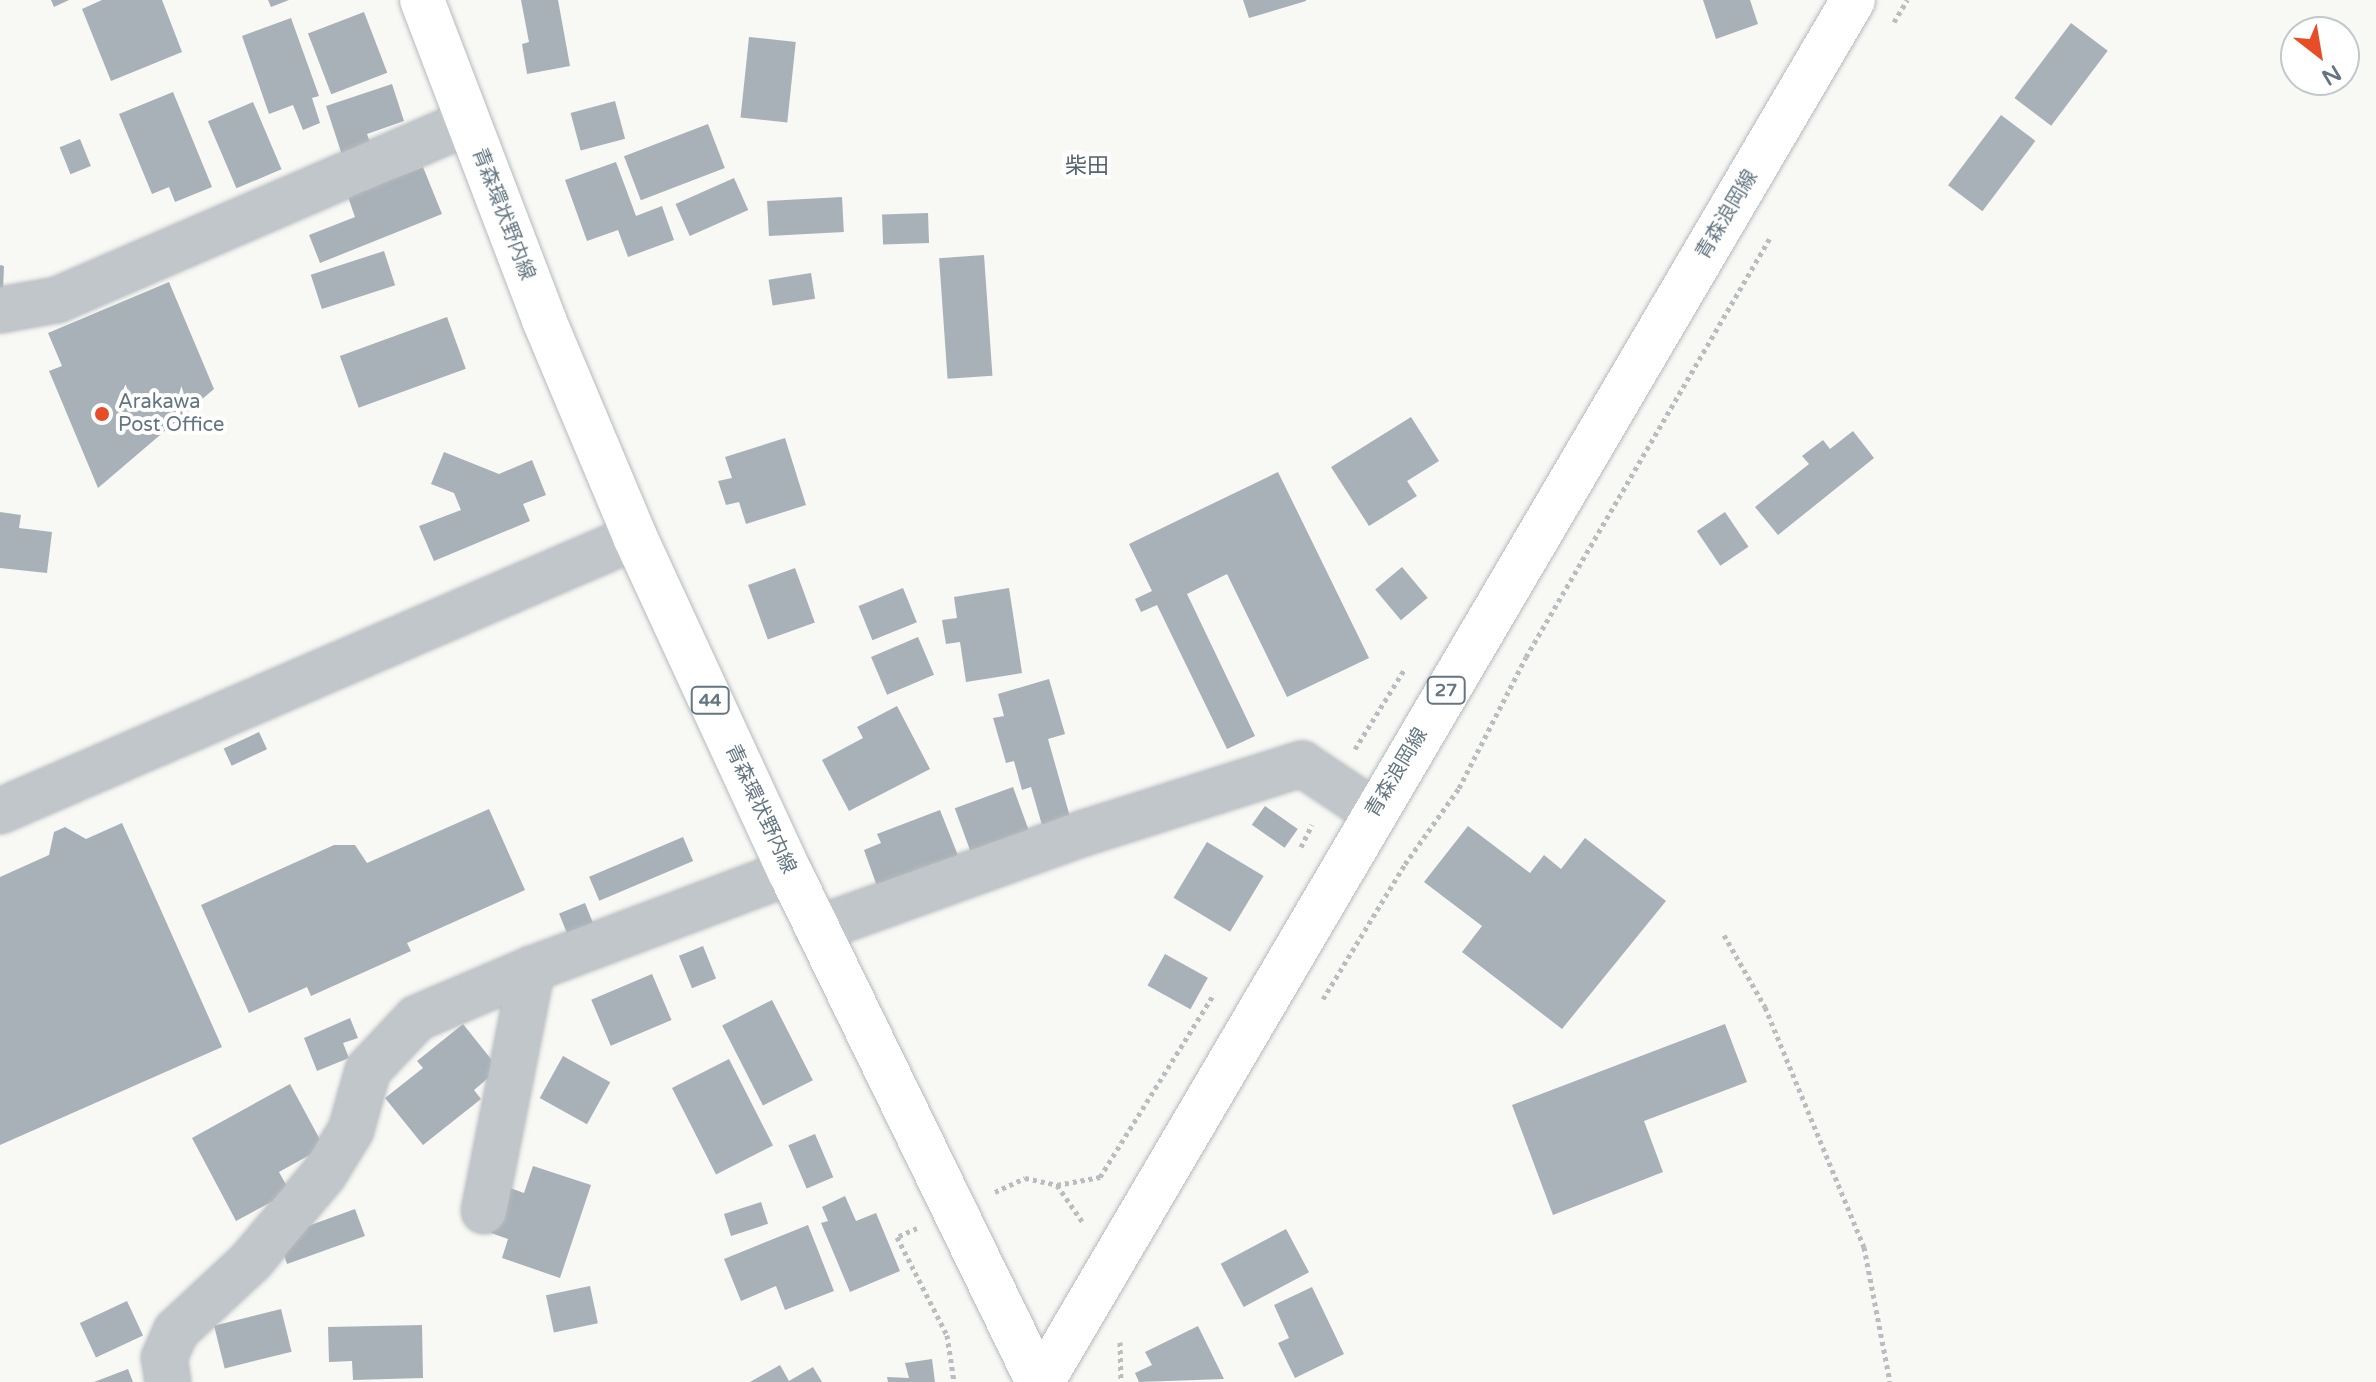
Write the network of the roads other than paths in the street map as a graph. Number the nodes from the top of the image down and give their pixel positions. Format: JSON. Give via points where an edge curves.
{"nodes":[{"id":1,"x":422,"y":0,"type":"edge"},
{"id":2,"x":1853,"y":0,"type":"edge"},
{"id":3,"x":468,"y":122,"type":"junction"},
{"id":4,"x":0,"y":310,"type":"edge"},
{"id":5,"x":635,"y":537,"type":"junction"},
{"id":6,"x":0,"y":811,"type":"edge"},
{"id":7,"x":1374,"y":812,"type":"junction"},
{"id":8,"x":790,"y":872,"type":"junction"},
{"id":9,"x":817,"y":929,"type":"junction"},
{"id":10,"x":532,"y":969,"type":"junction"},
{"id":11,"x":484,"y":1211,"type":"dead end"},
{"id":12,"x":168,"y":1382,"type":"edge"},
{"id":13,"x":1040,"y":1382,"type":"edge"}],
"edges":[{"from":1,"to":3,"type":"main road","name":"青森環状野内線","number":"44"},
{"from":2,"to":7,"type":"main road","name":"青森浪岡線","number":"27"},
{"from":3,"to":4,"type":"street","via":[[57,300]]},
{"from":3,"to":5,"type":"main road","name":"青森環状野内線","number":"44"},
{"from":5,"to":6,"type":"street"},
{"from":5,"to":8,"type":"main road","name":"青森環状野内線","number":"44"},
{"from":7,"to":9,"type":"street","via":[[1302,764],[1084,833]]},
{"from":7,"to":13,"type":"main road","name":"青森浪岡線","number":"27"},
{"from":8,"to":9,"type":"main road","name":"青森環状野内線","number":"44"},
{"from":8,"to":10,"type":"street"},
{"from":9,"to":13,"type":"main road","name":"青森環状野内線","number":"44"},
{"from":10,"to":11,"type":"street"},
{"from":10,"to":12,"type":"street","via":[[417,1018],[368,1070],[351,1130],[324,1174],[251,1261],[176,1331],[164,1358]]}]}
